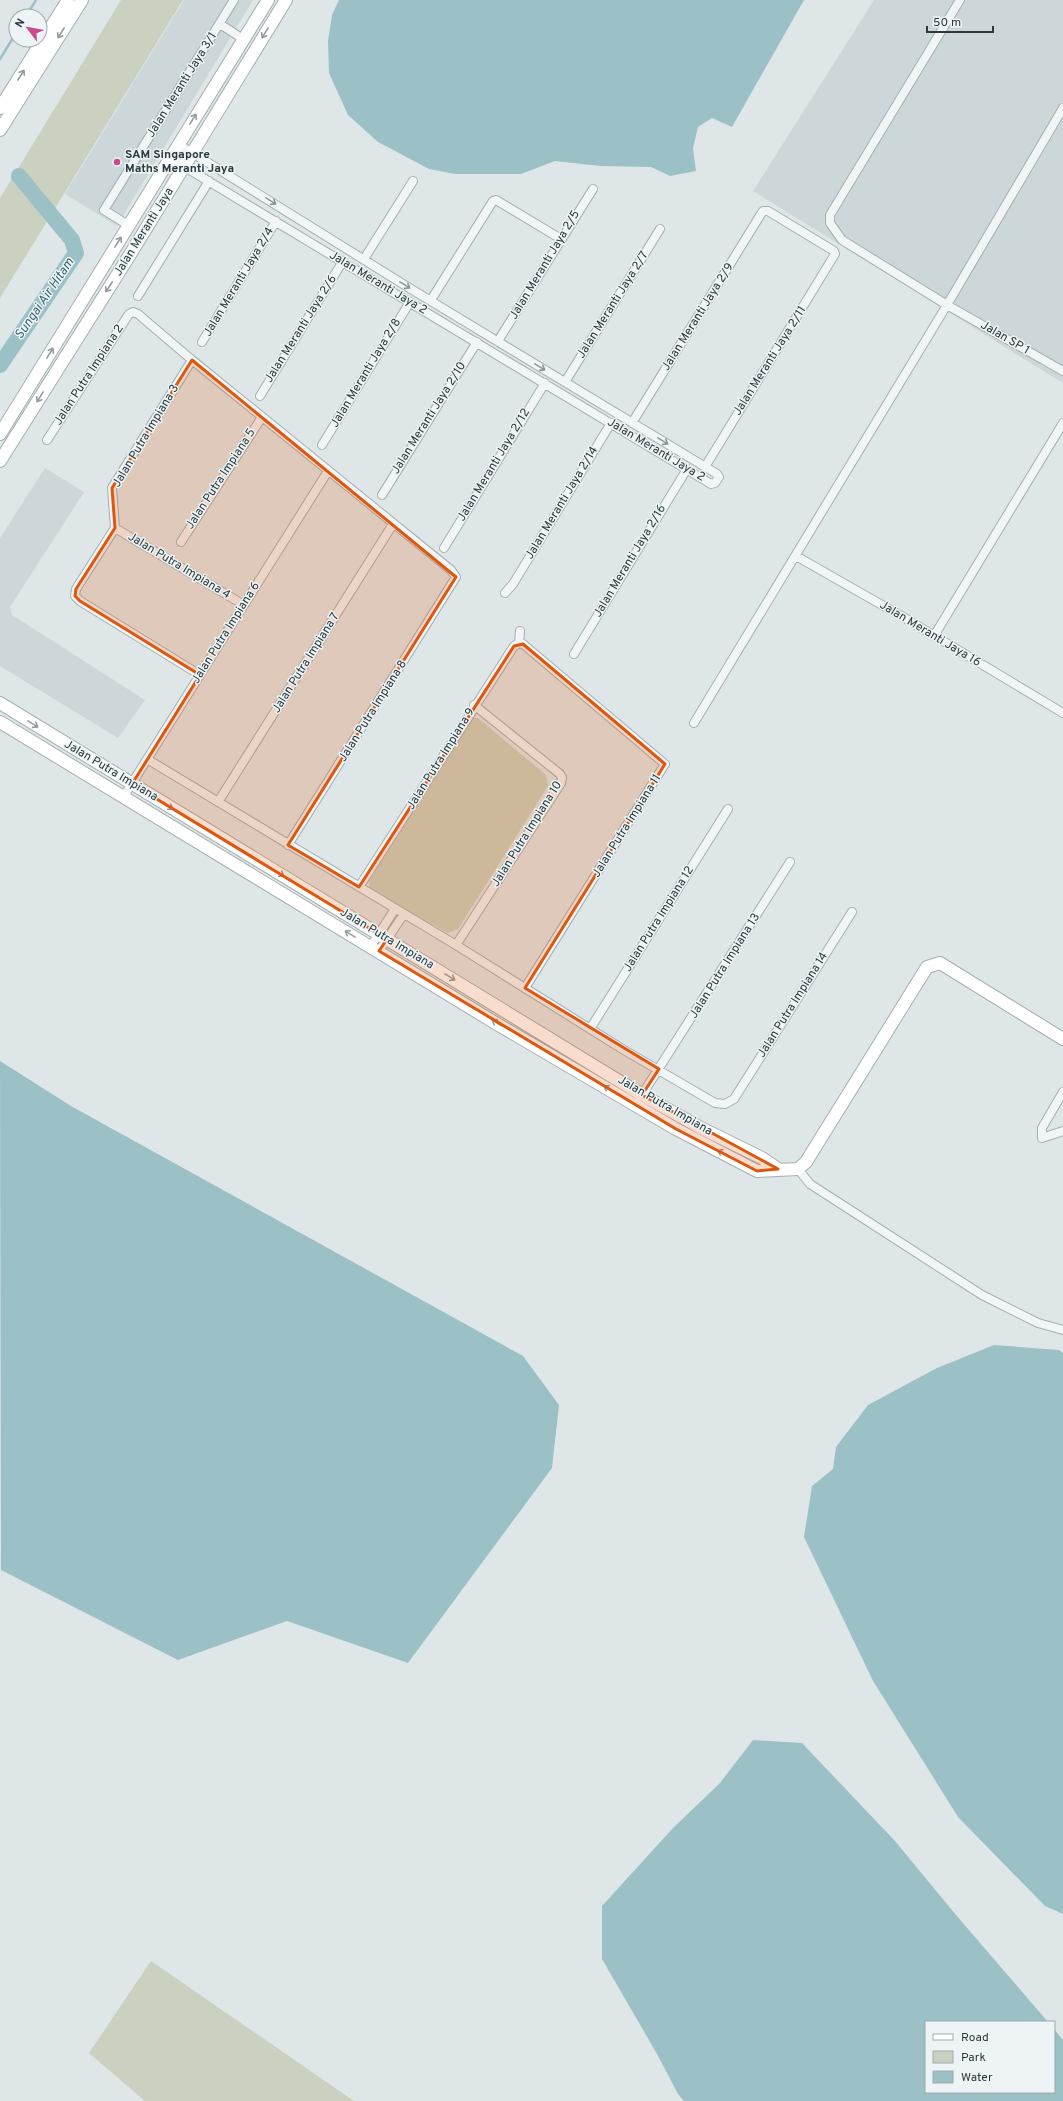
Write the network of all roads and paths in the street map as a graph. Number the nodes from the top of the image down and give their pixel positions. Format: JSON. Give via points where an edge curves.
{"nodes":[{"id":1,"x":68,"y":0,"type":"edge"},
{"id":2,"x":82,"y":0,"type":"edge"},
{"id":3,"x":234,"y":0,"type":"edge"},
{"id":4,"x":268,"y":0,"type":"edge"},
{"id":5,"x":286,"y":0,"type":"edge"},
{"id":6,"x":960,"y":0,"type":"edge"},
{"id":7,"x":220,"y":24,"type":"junction"},
{"id":8,"x":243,"y":39,"type":"junction"},
{"id":9,"x":0,"y":108,"type":"edge"},
{"id":10,"x":1063,"y":108,"type":"edge"},
{"id":11,"x":0,"y":130,"type":"edge"},
{"id":12,"x":178,"y":144,"type":"junction"},
{"id":13,"x":193,"y":153,"type":"junction"},
{"id":14,"x":170,"y":158,"type":"junction"},
{"id":15,"x":184,"y":166,"type":"junction"},
{"id":16,"x":209,"y":181,"type":"junction"},
{"id":17,"x":413,"y":181,"type":"dead end"},
{"id":18,"x":593,"y":189,"type":"dead end"},
{"id":19,"x":257,"y":192,"type":"junction"},
{"id":20,"x":249,"y":205,"type":"junction"},
{"id":21,"x":276,"y":221,"type":"junction"},
{"id":22,"x":128,"y":225,"type":"junction"},
{"id":23,"x":660,"y":229,"type":"dead end"},
{"id":24,"x":561,"y":240,"type":"junction"},
{"id":25,"x":835,"y":254,"type":"joint"},
{"id":26,"x":364,"y":259,"type":"junction"},
{"id":27,"x":343,"y":262,"type":"junction"},
{"id":28,"x":384,"y":272,"type":"junction"},
{"id":29,"x":378,"y":283,"type":"junction"},
{"id":30,"x":138,"y":296,"type":"dead end"},
{"id":31,"x":431,"y":300,"type":"junction"},
{"id":32,"x":410,"y":302,"type":"junction"},
{"id":33,"x":947,"y":305,"type":"junction"},
{"id":34,"x":498,"y":341,"type":"junction"},
{"id":35,"x":202,"y":342,"type":"dead end"},
{"id":36,"x":477,"y":342,"type":"junction"},
{"id":37,"x":516,"y":352,"type":"junction"},
{"id":38,"x":192,"y":360,"type":"junction"},
{"id":39,"x":510,"y":362,"type":"junction"},
{"id":40,"x":1063,"y":371,"type":"edge"},
{"id":41,"x":565,"y":382,"type":"junction"},
{"id":42,"x":545,"y":383,"type":"junction"},
{"id":43,"x":260,"y":396,"type":"dead end"},
{"id":44,"x":262,"y":417,"type":"junction"},
{"id":45,"x":632,"y":422,"type":"junction"},
{"id":46,"x":1063,"y":422,"type":"edge"},
{"id":47,"x":611,"y":423,"type":"junction"},
{"id":48,"x":1,"y":431,"type":"edge"},
{"id":49,"x":14,"y":438,"type":"junction"},
{"id":50,"x":47,"y":440,"type":"dead end"},
{"id":51,"x":322,"y":445,"type":"dead end"},
{"id":52,"x":4,"y":447,"type":"edge"},
{"id":53,"x":0,"y":461,"type":"edge"},
{"id":54,"x":705,"y":467,"type":"junction"},
{"id":55,"x":687,"y":469,"type":"junction"},
{"id":56,"x":328,"y":471,"type":"junction"},
{"id":57,"x":382,"y":495,"type":"dead end"},
{"id":58,"x":393,"y":524,"type":"junction"},
{"id":59,"x":115,"y":528,"type":"junction"},
{"id":60,"x":181,"y":542,"type":"dead end"},
{"id":61,"x":444,"y":548,"type":"dead end"},
{"id":62,"x":796,"y":556,"type":"junction"},
{"id":63,"x":505,"y":593,"type":"dead end"},
{"id":64,"x":244,"y":605,"type":"junction"},
{"id":65,"x":520,"y":631,"type":"dead end"},
{"id":66,"x":934,"y":636,"type":"junction"},
{"id":67,"x":519,"y":642,"type":"junction"},
{"id":68,"x":574,"y":654,"type":"dead end"},
{"id":69,"x":200,"y":675,"type":"junction"},
{"id":70,"x":0,"y":703,"type":"edge"},
{"id":71,"x":474,"y":705,"type":"junction"},
{"id":72,"x":1063,"y":713,"type":"edge"},
{"id":73,"x":0,"y":722,"type":"edge"},
{"id":74,"x":694,"y":723,"type":"dead end"},
{"id":75,"x":147,"y":759,"type":"junction"},
{"id":76,"x":132,"y":784,"type":"junction"},
{"id":77,"x":124,"y":796,"type":"junction"},
{"id":78,"x":218,"y":802,"type":"junction"},
{"id":79,"x":728,"y":809,"type":"dead end"},
{"id":80,"x":288,"y":845,"type":"junction"},
{"id":81,"x":790,"y":862,"type":"dead end"},
{"id":82,"x":359,"y":887,"type":"junction"},
{"id":83,"x":395,"y":909,"type":"junction"},
{"id":84,"x":852,"y":912,"type":"dead end"},
{"id":85,"x":404,"y":914,"type":"junction"},
{"id":86,"x":383,"y":936,"type":"junction"},
{"id":87,"x":456,"y":945,"type":"junction"},
{"id":88,"x":375,"y":948,"type":"junction"},
{"id":89,"x":525,"y":988,"type":"junction"},
{"id":90,"x":590,"y":1028,"type":"junction"},
{"id":91,"x":1063,"y":1039,"type":"edge"},
{"id":92,"x":660,"y":1069,"type":"junction"},
{"id":93,"x":1063,"y":1092,"type":"edge"},
{"id":94,"x":639,"y":1100,"type":"junction"},
{"id":95,"x":1063,"y":1131,"type":"edge"},
{"id":96,"x":778,"y":1169,"type":"junction"},
{"id":97,"x":798,"y":1169,"type":"junction"},
{"id":98,"x":1063,"y":1330,"type":"edge"}],
"edges":[{"from":9,"to":1,"type":"street","one_way":true},
{"from":2,"to":11,"type":"street","one_way":true},
{"from":3,"to":7,"type":"street","name":"Jalan Meranti Jaya 3/1"},
{"from":4,"to":8,"type":"street","name":"Jalan Meranti Jaya"},
{"from":5,"to":13,"type":"street","name":"Jalan Meranti Jaya","one_way":true},
{"from":6,"to":33,"type":"street","name":"Jalan SP 1","via":[[830,215],[830,223],[842,240]]},
{"from":7,"to":8,"type":"street"},
{"from":7,"to":22,"type":"street","name":"Jalan Meranti Jaya 3/1","via":[[104,210]]},
{"from":12,"to":8,"type":"street","name":"Jalan Meranti Jaya","one_way":true},
{"from":10,"to":33,"type":"street"},
{"from":12,"to":13,"type":"street","name":"Jalan Meranti Jaya 2"},
{"from":12,"to":14,"type":"street","name":"Jalan Meranti Jaya"},
{"from":13,"to":15,"type":"street","name":"Jalan Meranti Jaya"},
{"from":13,"to":19,"type":"street","name":"Jalan Meranti Jaya 2"},
{"from":14,"to":15,"type":"street","name":"Jalan Meranti Jaya 2"},
{"from":14,"to":22,"type":"street","name":"Jalan Meranti Jaya"},
{"from":15,"to":16,"type":"street","name":"Jalan Meranti Jaya 2"},
{"from":15,"to":49,"type":"street","name":"Jalan Meranti Jaya","one_way":true},
{"from":16,"to":20,"type":"street","name":"Jalan Meranti Jaya 2"},
{"from":16,"to":30,"type":"street"},
{"from":17,"to":26,"type":"street"},
{"from":18,"to":24,"type":"street","name":"Jalan Meranti Jaya 2/5"},
{"from":19,"to":20,"type":"street"},
{"from":19,"to":26,"type":"street","name":"Jalan Meranti Jaya 2","one_way":true},
{"from":20,"to":21,"type":"street","name":"Jalan Meranti Jaya 2"},
{"from":21,"to":27,"type":"street","name":"Jalan Meranti Jaya 2"},
{"from":21,"to":35,"type":"street","name":"Jalan Meranti Jaya 2/4"},
{"from":48,"to":22,"type":"street","name":"Jalan Meranti Jaya","one_way":true},
{"from":23,"to":41,"type":"street","name":"Jalan Meranti Jaya 2/7"},
{"from":24,"to":31,"type":"street","via":[[496,200],[493,201]]},
{"from":24,"to":34,"type":"street","name":"Jalan Meranti Jaya 2/5"},
{"from":25,"to":45,"type":"street","name":"Jalan Meranti Jaya 2/9","via":[[768,211],[764,211]]},
{"from":25,"to":54,"type":"street","name":"Jalan Meranti Jaya 2/11"},
{"from":26,"to":28,"type":"street","name":"Jalan Meranti Jaya 2"},
{"from":27,"to":29,"type":"street","name":"Jalan Meranti Jaya 2"},
{"from":27,"to":43,"type":"street","name":"Jalan Meranti Jaya 2/6"},
{"from":28,"to":29,"type":"street"},
{"from":28,"to":31,"type":"street","name":"Jalan Meranti Jaya 2","one_way":true},
{"from":29,"to":32,"type":"street","name":"Jalan Meranti Jaya 2"},
{"from":31,"to":34,"type":"street","name":"Jalan Meranti Jaya 2"},
{"from":32,"to":36,"type":"street","name":"Jalan Meranti Jaya 2"},
{"from":32,"to":51,"type":"street","name":"Jalan Meranti Jaya 2/8"},
{"from":33,"to":40,"type":"street","name":"Jalan SP 1"},
{"from":33,"to":62,"type":"street"},
{"from":34,"to":37,"type":"street","name":"Jalan Meranti Jaya 2"},
{"from":36,"to":39,"type":"street","name":"Jalan Meranti Jaya 2"},
{"from":36,"to":57,"type":"street","name":"Jalan Meranti Jaya 2/10"},
{"from":37,"to":39,"type":"street"},
{"from":37,"to":41,"type":"street","name":"Jalan Meranti Jaya 2","one_way":true},
{"from":38,"to":44,"type":"street"},
{"from":38,"to":50,"type":"street","name":"Jalan Putra Impiana 2","via":[[138,314],[129,314]]},
{"from":38,"to":59,"type":"street","name":"Jalan Putra Impiana 3","via":[[112,488]]},
{"from":39,"to":42,"type":"street","name":"Jalan Meranti Jaya 2"},
{"from":41,"to":45,"type":"street","name":"Jalan Meranti Jaya 2"},
{"from":42,"to":47,"type":"street","name":"Jalan Meranti Jaya 2"},
{"from":42,"to":61,"type":"street","name":"Jalan Meranti Jaya 2/12"},
{"from":44,"to":56,"type":"street"},
{"from":44,"to":60,"type":"street","name":"Jalan Putra Impiana 5"},
{"from":45,"to":54,"type":"street","name":"Jalan Meranti Jaya 2","one_way":true},
{"from":46,"to":66,"type":"street"},
{"from":47,"to":55,"type":"street","name":"Jalan Meranti Jaya 2"},
{"from":47,"to":63,"type":"street","name":"Jalan Meranti Jaya 2/14","via":[[513,584]]},
{"from":48,"to":49,"type":"street"},
{"from":49,"to":52,"type":"street","name":"Jalan Meranti Jaya"},
{"from":52,"to":53,"type":"street","name":"Jalan Meranti Jaya"},
{"from":54,"to":55,"type":"street","name":"Jalan Meranti Jaya 2","via":[[719,476],[714,483],[711,484]]},
{"from":55,"to":68,"type":"street","name":"Jalan Meranti Jaya 2/16"},
{"from":56,"to":58,"type":"street"},
{"from":56,"to":64,"type":"street","name":"Jalan Putra Impiana 6"},
{"from":58,"to":78,"type":"street","name":"Jalan Putra Impiana 7"},
{"from":58,"to":80,"type":"street","name":"Jalan Putra Impiana 8","via":[[451,570],[456,577]]},
{"from":59,"to":64,"type":"street","name":"Jalan Putra Impiana 4"},
{"from":59,"to":69,"type":"street","via":[[76,589],[75,596]]},
{"from":62,"to":66,"type":"street","name":"Jalan Meranti Jaya 16"},
{"from":62,"to":74,"type":"street"},
{"from":64,"to":69,"type":"street","name":"Jalan Putra Impiana 6"},
{"from":65,"to":67,"type":"street"},
{"from":66,"to":72,"type":"street","name":"Jalan Meranti Jaya 16"},
{"from":67,"to":71,"type":"street","name":"Jalan Putra Impiana 9"},
{"from":67,"to":89,"type":"street","name":"Jalan Putra Impiana 11","via":[[665,764]]},
{"from":69,"to":75,"type":"street","name":"Jalan Putra Impiana 6"},
{"from":70,"to":76,"type":"street","name":"Jalan Putra Impiana","one_way":true},
{"from":71,"to":82,"type":"street","name":"Jalan Putra Impiana 9"},
{"from":71,"to":87,"type":"street","name":"Jalan Putra Impiana 10","via":[[562,778]]},
{"from":73,"to":77,"type":"street","name":"Jalan Putra Impiana"},
{"from":75,"to":76,"type":"street","name":"Jalan Putra Impiana 6"},
{"from":75,"to":78,"type":"street"},
{"from":76,"to":77,"type":"street","name":"Jalan Putra Impiana 6"},
{"from":76,"to":86,"type":"street","name":"Jalan Putra Impiana","one_way":true},
{"from":88,"to":77,"type":"street","name":"Jalan Putra Impiana","one_way":true},
{"from":78,"to":80,"type":"street"},
{"from":79,"to":90,"type":"street","name":"Jalan Putra Impiana 12"},
{"from":80,"to":82,"type":"street"},
{"from":81,"to":92,"type":"street","name":"Jalan Putra Impiana 13"},
{"from":82,"to":83,"type":"street"},
{"from":83,"to":85,"type":"street"},
{"from":83,"to":86,"type":"street"},
{"from":84,"to":92,"type":"street","name":"Jalan Putra Impiana 14","via":[[734,1099],[725,1104],[715,1103]]},
{"from":85,"to":86,"type":"street"},
{"from":85,"to":87,"type":"street"},
{"from":86,"to":88,"type":"street"},
{"from":86,"to":94,"type":"street","name":"Jalan Putra Impiana","one_way":true},
{"from":87,"to":89,"type":"street"},
{"from":94,"to":88,"type":"street","name":"Jalan Putra Impiana","one_way":true,"via":[[497,1024]]},
{"from":89,"to":90,"type":"street"},
{"from":90,"to":92,"type":"street"},
{"from":91,"to":97,"type":"street","via":[[940,963],[927,967],[822,1137],[806,1162]]},
{"from":92,"to":94,"type":"street","name":"Jalan Putra Impiana 13"},
{"from":93,"to":95,"type":"street","via":[[1042,1128],[1042,1138]]},
{"from":94,"to":96,"type":"street","name":"Jalan Putra Impiana","via":[[762,1158]]},
{"from":96,"to":94,"type":"street","name":"Jalan Putra Impiana","one_way":true,"via":[[757,1171],[682,1132]]},
{"from":96,"to":97,"type":"street"},
{"from":97,"to":98,"type":"street","via":[[810,1184],[982,1295],[1038,1323]]}]}
